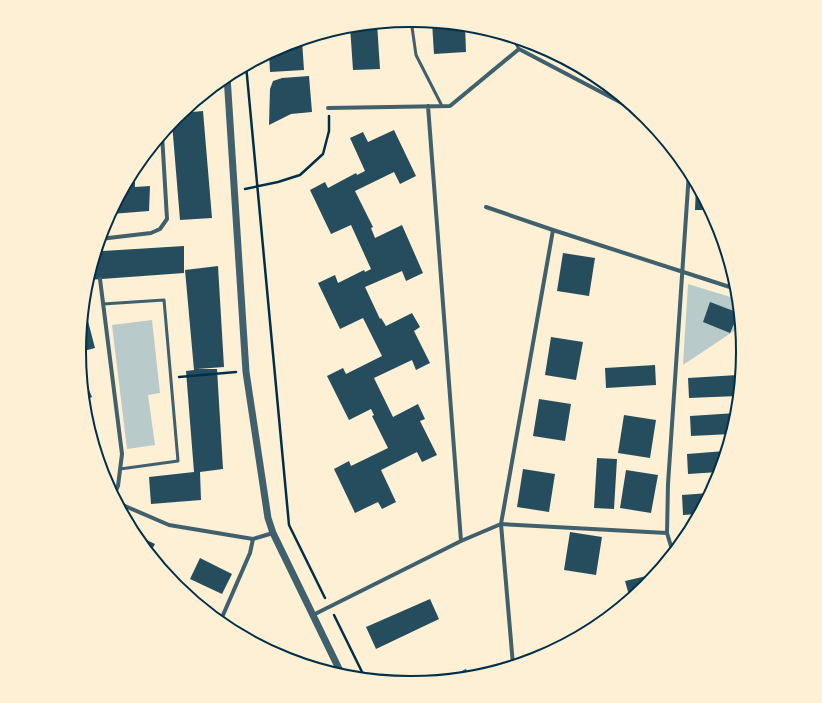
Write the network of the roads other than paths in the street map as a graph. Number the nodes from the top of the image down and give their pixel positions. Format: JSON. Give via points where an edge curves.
{"nodes":[{"id":1,"x":412,"y":27,"type":"edge"},
{"id":2,"x":516,"y":44,"type":"edge"},
{"id":3,"x":519,"y":49,"type":"junction"},
{"id":4,"x":228,"y":84,"type":"edge"},
{"id":5,"x":611,"y":96,"type":"edge"},
{"id":6,"x":428,"y":106,"type":"junction"},
{"id":7,"x":442,"y":106,"type":"junction"},
{"id":8,"x":328,"y":108,"type":"road end"},
{"id":9,"x":163,"y":143,"type":"edge"},
{"id":10,"x":688,"y":183,"type":"edge"},
{"id":11,"x":486,"y":207,"type":"dead end"},
{"id":12,"x":553,"y":230,"type":"junction"},
{"id":13,"x":107,"y":238,"type":"edge"},
{"id":14,"x":683,"y":272,"type":"junction"},
{"id":15,"x":100,"y":279,"type":"dead end"},
{"id":16,"x":729,"y":287,"type":"edge"},
{"id":17,"x":103,"y":304,"type":"junction"},
{"id":18,"x":120,"y":469,"type":"junction"},
{"id":19,"x":117,"y":489,"type":"edge"},
{"id":20,"x":126,"y":506,"type":"edge"},
{"id":21,"x":501,"y":524,"type":"junction"},
{"id":22,"x":273,"y":533,"type":"junction"},
{"id":23,"x":667,"y":533,"type":"junction"},
{"id":24,"x":253,"y":539,"type":"junction"},
{"id":25,"x":461,"y":541,"type":"junction"},
{"id":26,"x":671,"y":545,"type":"edge"},
{"id":27,"x":312,"y":615,"type":"junction"},
{"id":28,"x":223,"y":616,"type":"edge"},
{"id":29,"x":513,"y":660,"type":"edge"},
{"id":30,"x":338,"y":668,"type":"edge"}],
"edges":[{"from":1,"to":7,"type":"lane","via":[[416,55]]},
{"from":2,"to":3,"type":"lane"},
{"from":3,"to":5,"type":"street"},
{"from":3,"to":7,"type":"street","via":[[450,106]]},
{"from":4,"to":22,"type":"street","via":[[246,372],[268,518]]},
{"from":6,"to":7,"type":"street"},
{"from":6,"to":8,"type":"street"},
{"from":6,"to":25,"type":"street"},
{"from":9,"to":13,"type":"street","via":[[167,219],[160,229],[151,233]]},
{"from":10,"to":14,"type":"street"},
{"from":11,"to":12,"type":"street"},
{"from":12,"to":14,"type":"street"},
{"from":12,"to":21,"type":"street"},
{"from":14,"to":16,"type":"street"},
{"from":14,"to":23,"type":"street","via":[[668,484]]},
{"from":15,"to":17,"type":"street"},
{"from":17,"to":18,"type":"street","via":[[122,454]]},
{"from":17,"to":18,"type":"lane","via":[[164,300],[178,461]]},
{"from":18,"to":19,"type":"street"},
{"from":20,"to":24,"type":"street","via":[[169,525]]},
{"from":21,"to":23,"type":"street"},
{"from":21,"to":25,"type":"street"},
{"from":21,"to":29,"type":"street"},
{"from":22,"to":24,"type":"street"},
{"from":22,"to":27,"type":"street"},
{"from":23,"to":26,"type":"street"},
{"from":24,"to":28,"type":"street","via":[[250,553]]},
{"from":25,"to":27,"type":"street"},
{"from":27,"to":30,"type":"street"}]}
